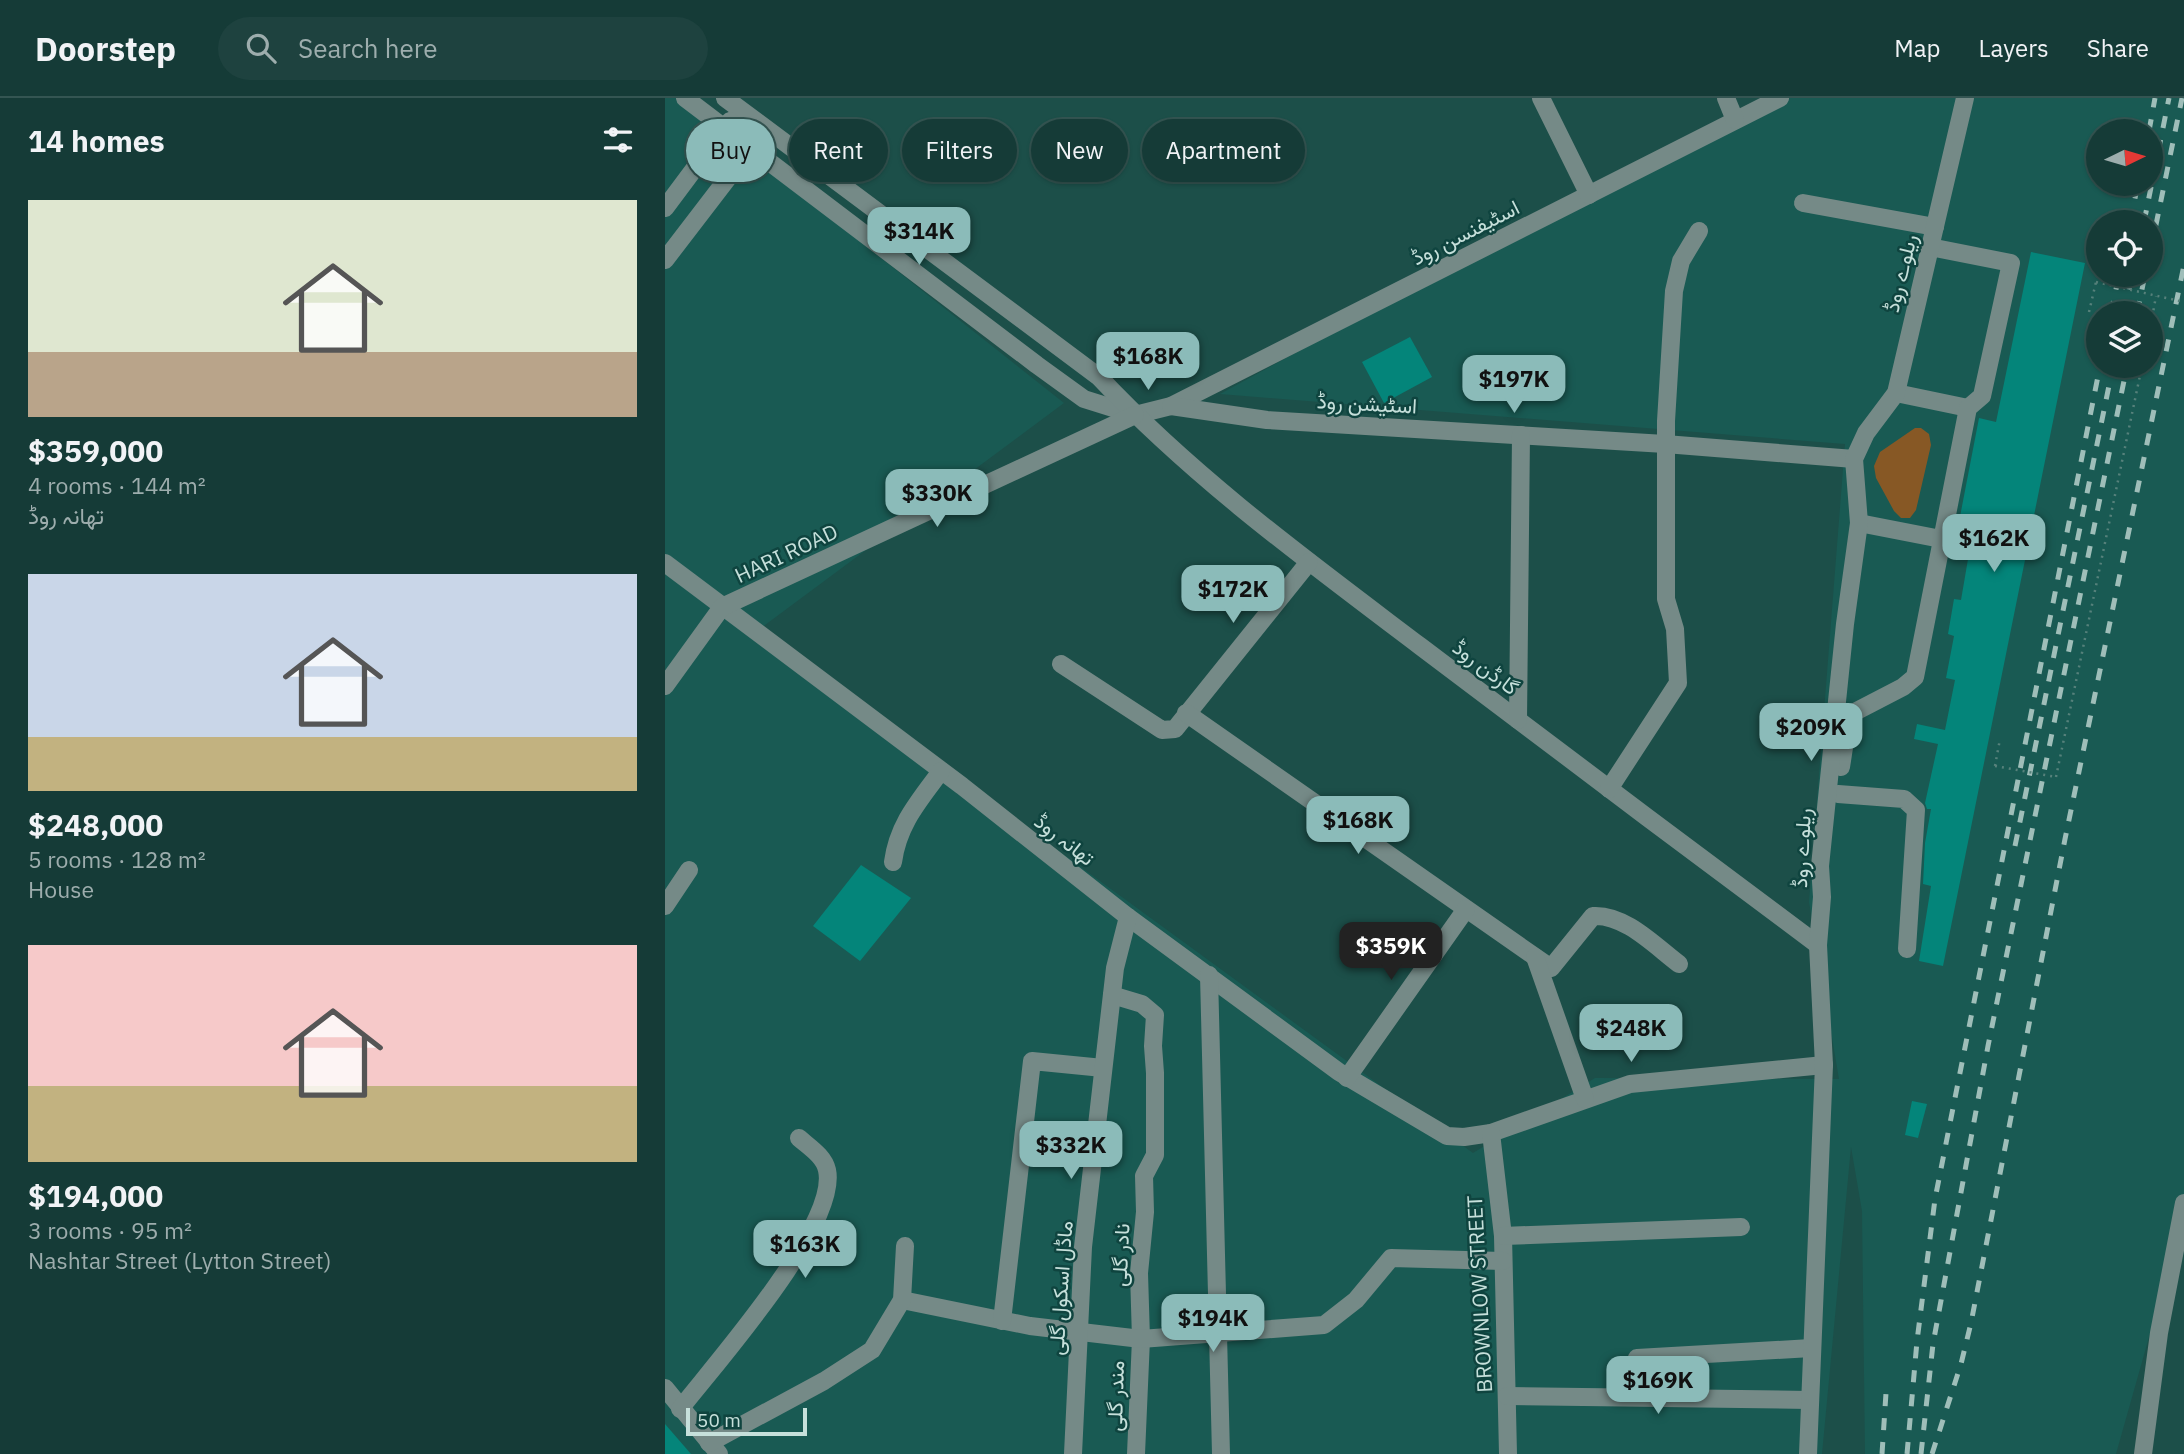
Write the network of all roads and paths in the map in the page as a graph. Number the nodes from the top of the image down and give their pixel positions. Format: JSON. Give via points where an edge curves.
{"nodes":[{"id":1,"x":685,"y":98,"type":"edge"},
{"id":2,"x":1541,"y":98,"type":"edge"},
{"id":3,"x":1726,"y":98,"type":"edge"},
{"id":4,"x":1780,"y":98,"type":"edge"},
{"id":5,"x":1965,"y":98,"type":"edge"},
{"id":6,"x":731,"y":104,"type":"edge"},
{"id":7,"x":712,"y":119,"type":"edge"},
{"id":8,"x":751,"y":119,"type":"edge"},
{"id":9,"x":1735,"y":120,"type":"junction"},
{"id":10,"x":775,"y":136,"type":"edge"},
{"id":11,"x":775,"y":166,"type":"edge"},
{"id":12,"x":686,"y":180,"type":"edge"},
{"id":13,"x":725,"y":182,"type":"edge"},
{"id":14,"x":1589,"y":195,"type":"junction"},
{"id":15,"x":1803,"y":204,"type":"dead end"},
{"id":16,"x":665,"y":208,"type":"edge"},
{"id":17,"x":1935,"y":227,"type":"junction"},
{"id":18,"x":1699,"y":231,"type":"dead end"},
{"id":19,"x":1930,"y":247,"type":"junction"},
{"id":20,"x":665,"y":260,"type":"edge"},
{"id":21,"x":2156,"y":296,"type":"junction"},
{"id":22,"x":2091,"y":301,"type":"edge"},
{"id":23,"x":2155,"y":301,"type":"edge"},
{"id":24,"x":2184,"y":302,"type":"edge"},
{"id":25,"x":2139,"y":378,"type":"edge"},
{"id":26,"x":1896,"y":393,"type":"junction"},
{"id":27,"x":1171,"y":406,"type":"junction"},
{"id":28,"x":1968,"y":408,"type":"junction"},
{"id":29,"x":1135,"y":415,"type":"junction"},
{"id":30,"x":1521,"y":435,"type":"junction"},
{"id":31,"x":1665,"y":444,"type":"junction"},
{"id":32,"x":1854,"y":459,"type":"junction"},
{"id":33,"x":1859,"y":523,"type":"junction"},
{"id":34,"x":1941,"y":539,"type":"junction"},
{"id":35,"x":1309,"y":562,"type":"junction"},
{"id":36,"x":665,"y":563,"type":"edge"},
{"id":37,"x":722,"y":607,"type":"junction"},
{"id":38,"x":1061,"y":664,"type":"dead end"},
{"id":39,"x":665,"y":686,"type":"edge"},
{"id":40,"x":1186,"y":713,"type":"junction"},
{"id":41,"x":1518,"y":720,"type":"junction"},
{"id":42,"x":2000,"y":739,"type":"dead end"},
{"id":43,"x":941,"y":771,"type":"junction"},
{"id":44,"x":1609,"y":789,"type":"junction"},
{"id":45,"x":1838,"y":794,"type":"junction"},
{"id":46,"x":893,"y":862,"type":"dead end"},
{"id":47,"x":689,"y":870,"type":"dead end"},
{"id":48,"x":1822,"y":897,"type":"junction"},
{"id":49,"x":665,"y":906,"type":"edge"},
{"id":50,"x":1466,"y":909,"type":"junction"},
{"id":51,"x":1128,"y":917,"type":"junction"},
{"id":52,"x":1818,"y":945,"type":"junction"},
{"id":53,"x":1907,"y":949,"type":"dead end"},
{"id":54,"x":1535,"y":957,"type":"junction"},
{"id":55,"x":1679,"y":964,"type":"dead end"},
{"id":56,"x":1209,"y":975,"type":"junction"},
{"id":57,"x":1112,"y":995,"type":"junction"},
{"id":58,"x":1824,"y":1065,"type":"junction"},
{"id":59,"x":1104,"y":1068,"type":"junction"},
{"id":60,"x":1347,"y":1078,"type":"junction"},
{"id":61,"x":1585,"y":1099,"type":"junction"},
{"id":62,"x":1492,"y":1133,"type":"junction"},
{"id":63,"x":799,"y":1138,"type":"dead end"},
{"id":64,"x":2184,"y":1203,"type":"edge"},
{"id":65,"x":1741,"y":1227,"type":"dead end"},
{"id":66,"x":1503,"y":1236,"type":"junction"},
{"id":67,"x":905,"y":1246,"type":"dead end"},
{"id":68,"x":1503,"y":1261,"type":"junction"},
{"id":69,"x":902,"y":1300,"type":"junction"},
{"id":70,"x":1003,"y":1321,"type":"junction"},
{"id":71,"x":1079,"y":1332,"type":"junction"},
{"id":72,"x":1218,"y":1334,"type":"junction"},
{"id":73,"x":1141,"y":1339,"type":"junction"},
{"id":74,"x":1811,"y":1348,"type":"junction"},
{"id":75,"x":1637,"y":1358,"type":"dead end"},
{"id":76,"x":665,"y":1388,"type":"edge"},
{"id":77,"x":1507,"y":1396,"type":"junction"},
{"id":78,"x":1809,"y":1400,"type":"junction"},
{"id":79,"x":680,"y":1409,"type":"junction"},
{"id":80,"x":714,"y":1449,"type":"edge"},
{"id":81,"x":1073,"y":1454,"type":"edge"},
{"id":82,"x":1136,"y":1454,"type":"edge"},
{"id":83,"x":1221,"y":1454,"type":"edge"},
{"id":84,"x":1508,"y":1454,"type":"edge"},
{"id":85,"x":1808,"y":1454,"type":"edge"},
{"id":86,"x":2143,"y":1454,"type":"edge"}],
"edges":[{"from":1,"to":7,"type":"street"},
{"from":2,"to":14,"type":"street"},
{"from":3,"to":9,"type":"street"},
{"from":4,"to":9,"type":"street","name":"اسٹیفنسن روڈ"},
{"from":5,"to":17,"type":"street","name":"ریلوے روڈ"},
{"from":6,"to":8,"type":"street","name":"گارڈن روڈ"},
{"from":9,"to":14,"type":"street","name":"اسٹیفنسن روڈ"},
{"from":10,"to":29,"type":"street","name":"گارڈن روڈ","via":[[1100,377]]},
{"from":11,"to":29,"type":"street","via":[[1084,399]]},
{"from":12,"to":16,"type":"street"},
{"from":13,"to":20,"type":"street"},
{"from":14,"to":27,"type":"street","name":"اسٹیفنسن روڈ"},
{"from":15,"to":17,"type":"street"},
{"from":17,"to":19,"type":"street","name":"ریلوے روڈ"},
{"from":18,"to":31,"type":"street","via":[[1681,261],[1674,291]]},
{"from":19,"to":26,"type":"street","name":"ریلوے روڈ"},
{"from":19,"to":28,"type":"street","via":[[2011,263],[1982,396]]},
{"from":21,"to":22,"type":"path","bridge":true,"via":[[2095,282]]},
{"from":21,"to":23,"type":"path"},
{"from":21,"to":24,"type":"path","bridge":true},
{"from":25,"to":42,"type":"path","bridge":true,"via":[[2056,777],[1995,766]]},
{"from":26,"to":28,"type":"street"},
{"from":26,"to":32,"type":"street","name":"ریلوے روڈ","via":[[1866,433]]},
{"from":27,"to":29,"type":"street","name":"HARI ROAD"},
{"from":27,"to":30,"type":"street","name":"اسٹیشن روڈ","via":[[1266,420]]},
{"from":28,"to":34,"type":"street"},
{"from":29,"to":35,"type":"street","name":"گارڈن روڈ"},
{"from":29,"to":37,"type":"street","name":"HARI ROAD"},
{"from":30,"to":31,"type":"street","name":"اسٹیشن روڈ"},
{"from":30,"to":41,"type":"street"},
{"from":31,"to":32,"type":"street","name":"اسٹیشن روڈ"},
{"from":31,"to":44,"type":"street","via":[[1666,599],[1675,628],[1678,683]]},
{"from":32,"to":33,"type":"street","name":"ریلوے روڈ"},
{"from":33,"to":34,"type":"street"},
{"from":33,"to":48,"type":"street","name":"ریلوے روڈ","via":[[1820,866]]},
{"from":34,"to":45,"type":"street","via":[[1915,677],[1849,715]]},
{"from":35,"to":40,"type":"street"},
{"from":35,"to":41,"type":"street","name":"گارڈن روڈ"},
{"from":36,"to":37,"type":"street","name":"تھانہ روڈ"},
{"from":37,"to":39,"type":"street"},
{"from":37,"to":43,"type":"street","name":"تھانہ روڈ"},
{"from":38,"to":40,"type":"street","via":[[1162,730],[1175,729]]},
{"from":40,"to":50,"type":"street"},
{"from":41,"to":44,"type":"street","name":"گارڈن روڈ"},
{"from":43,"to":46,"type":"street","via":[[903,824]]},
{"from":43,"to":51,"type":"street","name":"تھانہ روڈ"},
{"from":44,"to":52,"type":"street","name":"گارڈن روڈ"},
{"from":45,"to":48,"type":"street"},
{"from":45,"to":53,"type":"street","via":[[1905,799],[1916,810]]},
{"from":47,"to":49,"type":"street"},
{"from":48,"to":52,"type":"street","name":"ریلوے روڈ"},
{"from":50,"to":54,"type":"street"},
{"from":50,"to":60,"type":"street"},
{"from":51,"to":56,"type":"street","name":"تھانہ روڈ"},
{"from":51,"to":57,"type":"street","name":"ماڈل اسکول گلی"},
{"from":52,"to":58,"type":"street","name":"ریلوے روڈ"},
{"from":54,"to":55,"type":"street","via":[[1551,968],[1593,916],[1608,915]]},
{"from":54,"to":61,"type":"street"},
{"from":56,"to":60,"type":"street","name":"تھانہ روڈ"},
{"from":56,"to":72,"type":"street"},
{"from":57,"to":59,"type":"street","name":"ماڈل اسکول گلی"},
{"from":57,"to":73,"type":"street","name":"نادر گلی","via":[[1142,1004],[1155,1015],[1155,1155],[1145,1176],[1139,1273]]},
{"from":58,"to":61,"type":"street","via":[[1630,1084]]},
{"from":58,"to":74,"type":"street","name":"ریلوے روڈ"},
{"from":59,"to":70,"type":"street","via":[[1032,1061]]},
{"from":59,"to":71,"type":"street","name":"ماڈل اسکول گلی","via":[[1083,1247]]},
{"from":60,"to":62,"type":"street","name":"تھانہ روڈ","via":[[1447,1136]]},
{"from":61,"to":62,"type":"street"},
{"from":62,"to":66,"type":"street","name":"BROWNLOW STREET"},
{"from":63,"to":79,"type":"street","via":[[827,1168],[827,1188],[816,1217],[788,1270]]},
{"from":64,"to":86,"type":"street","via":[[2158,1333]]},
{"from":65,"to":66,"type":"street"},
{"from":66,"to":68,"type":"street","name":"BROWNLOW STREET"},
{"from":67,"to":69,"type":"street"},
{"from":68,"to":72,"type":"street","via":[[1391,1258],[1356,1300],[1324,1325]]},
{"from":68,"to":77,"type":"street","name":"BROWNLOW STREET"},
{"from":69,"to":70,"type":"street"},
{"from":69,"to":80,"type":"street","via":[[872,1350]]},
{"from":70,"to":71,"type":"street"},
{"from":71,"to":73,"type":"street"},
{"from":71,"to":81,"type":"street","name":"ماڈل اسکول گلی"},
{"from":72,"to":73,"type":"street"},
{"from":72,"to":83,"type":"street"},
{"from":73,"to":82,"type":"street","name":"مندر گلی"},
{"from":74,"to":75,"type":"street"},
{"from":74,"to":78,"type":"street","name":"ریلوے روڈ"},
{"from":76,"to":79,"type":"street"},
{"from":77,"to":78,"type":"street"},
{"from":77,"to":84,"type":"street","name":"BROWNLOW STREET"},
{"from":78,"to":85,"type":"street","name":"ریلوے روڈ"},
{"from":79,"to":80,"type":"street"}]}
